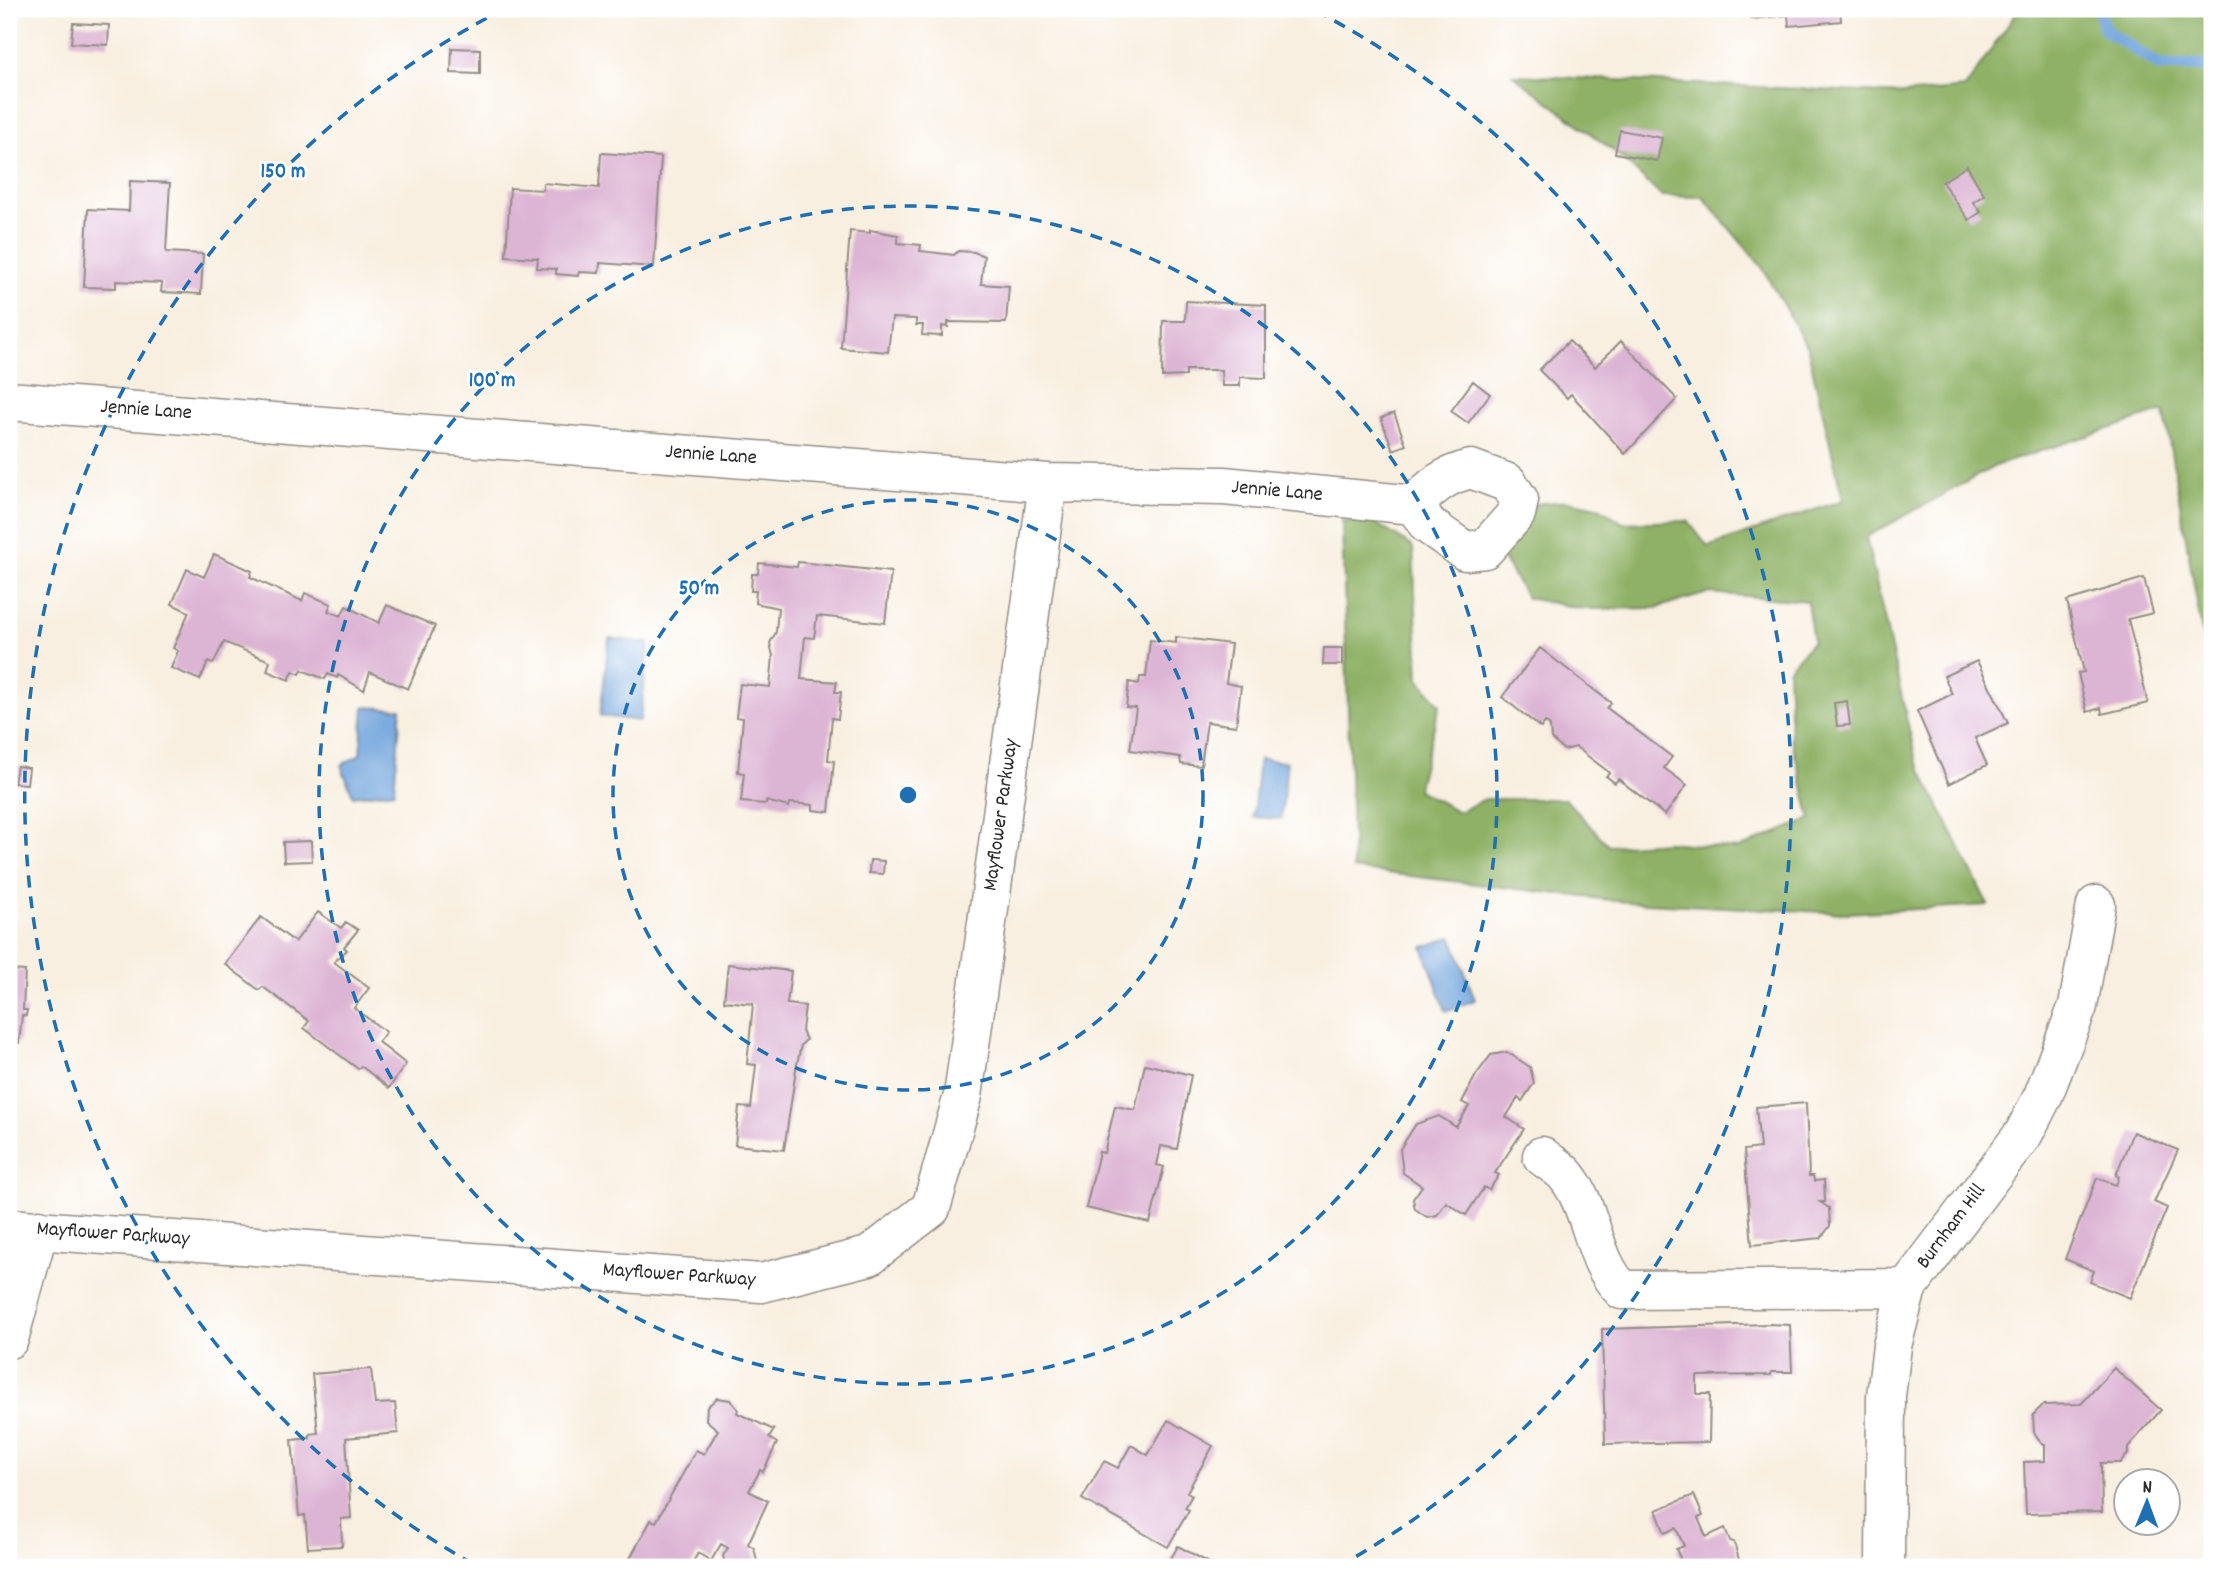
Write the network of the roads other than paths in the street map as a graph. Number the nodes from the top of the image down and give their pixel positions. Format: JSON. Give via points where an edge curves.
{"nodes":[{"id":1,"x":9,"y":401,"type":"edge"},
{"id":2,"x":1048,"y":483,"type":"junction"},
{"id":3,"x":1414,"y":505,"type":"dead end"},
{"id":4,"x":2096,"y":905,"type":"dead end"},
{"id":5,"x":1542,"y":1156,"type":"dead end"},
{"id":6,"x":24,"y":1228,"type":"edge"},
{"id":7,"x":1907,"y":1288,"type":"junction"},
{"id":8,"x":9,"y":1339,"type":"edge"},
{"id":9,"x":1885,"y":1567,"type":"edge"}],
"edges":[{"from":1,"to":2,"type":"street","name":"Jennie Lane"},
{"from":2,"to":3,"type":"street","name":"Jennie Lane","via":[[1224,486]]},
{"from":2,"to":6,"type":"street","name":"Mayflower Parkway","via":[[963,1096],[931,1208],[869,1256],[761,1283]]},
{"from":4,"to":7,"type":"street","name":"Burnham Hill","via":[[2078,1006],[2043,1096],[2024,1133]]},
{"from":5,"to":7,"type":"street","via":[[1563,1173],[1574,1190],[1586,1212],[1599,1258],[1622,1290]]},
{"from":6,"to":8,"type":"street"},
{"from":7,"to":9,"type":"street","name":"Burnham Hill","via":[[1892,1346],[1886,1396]]}]}
